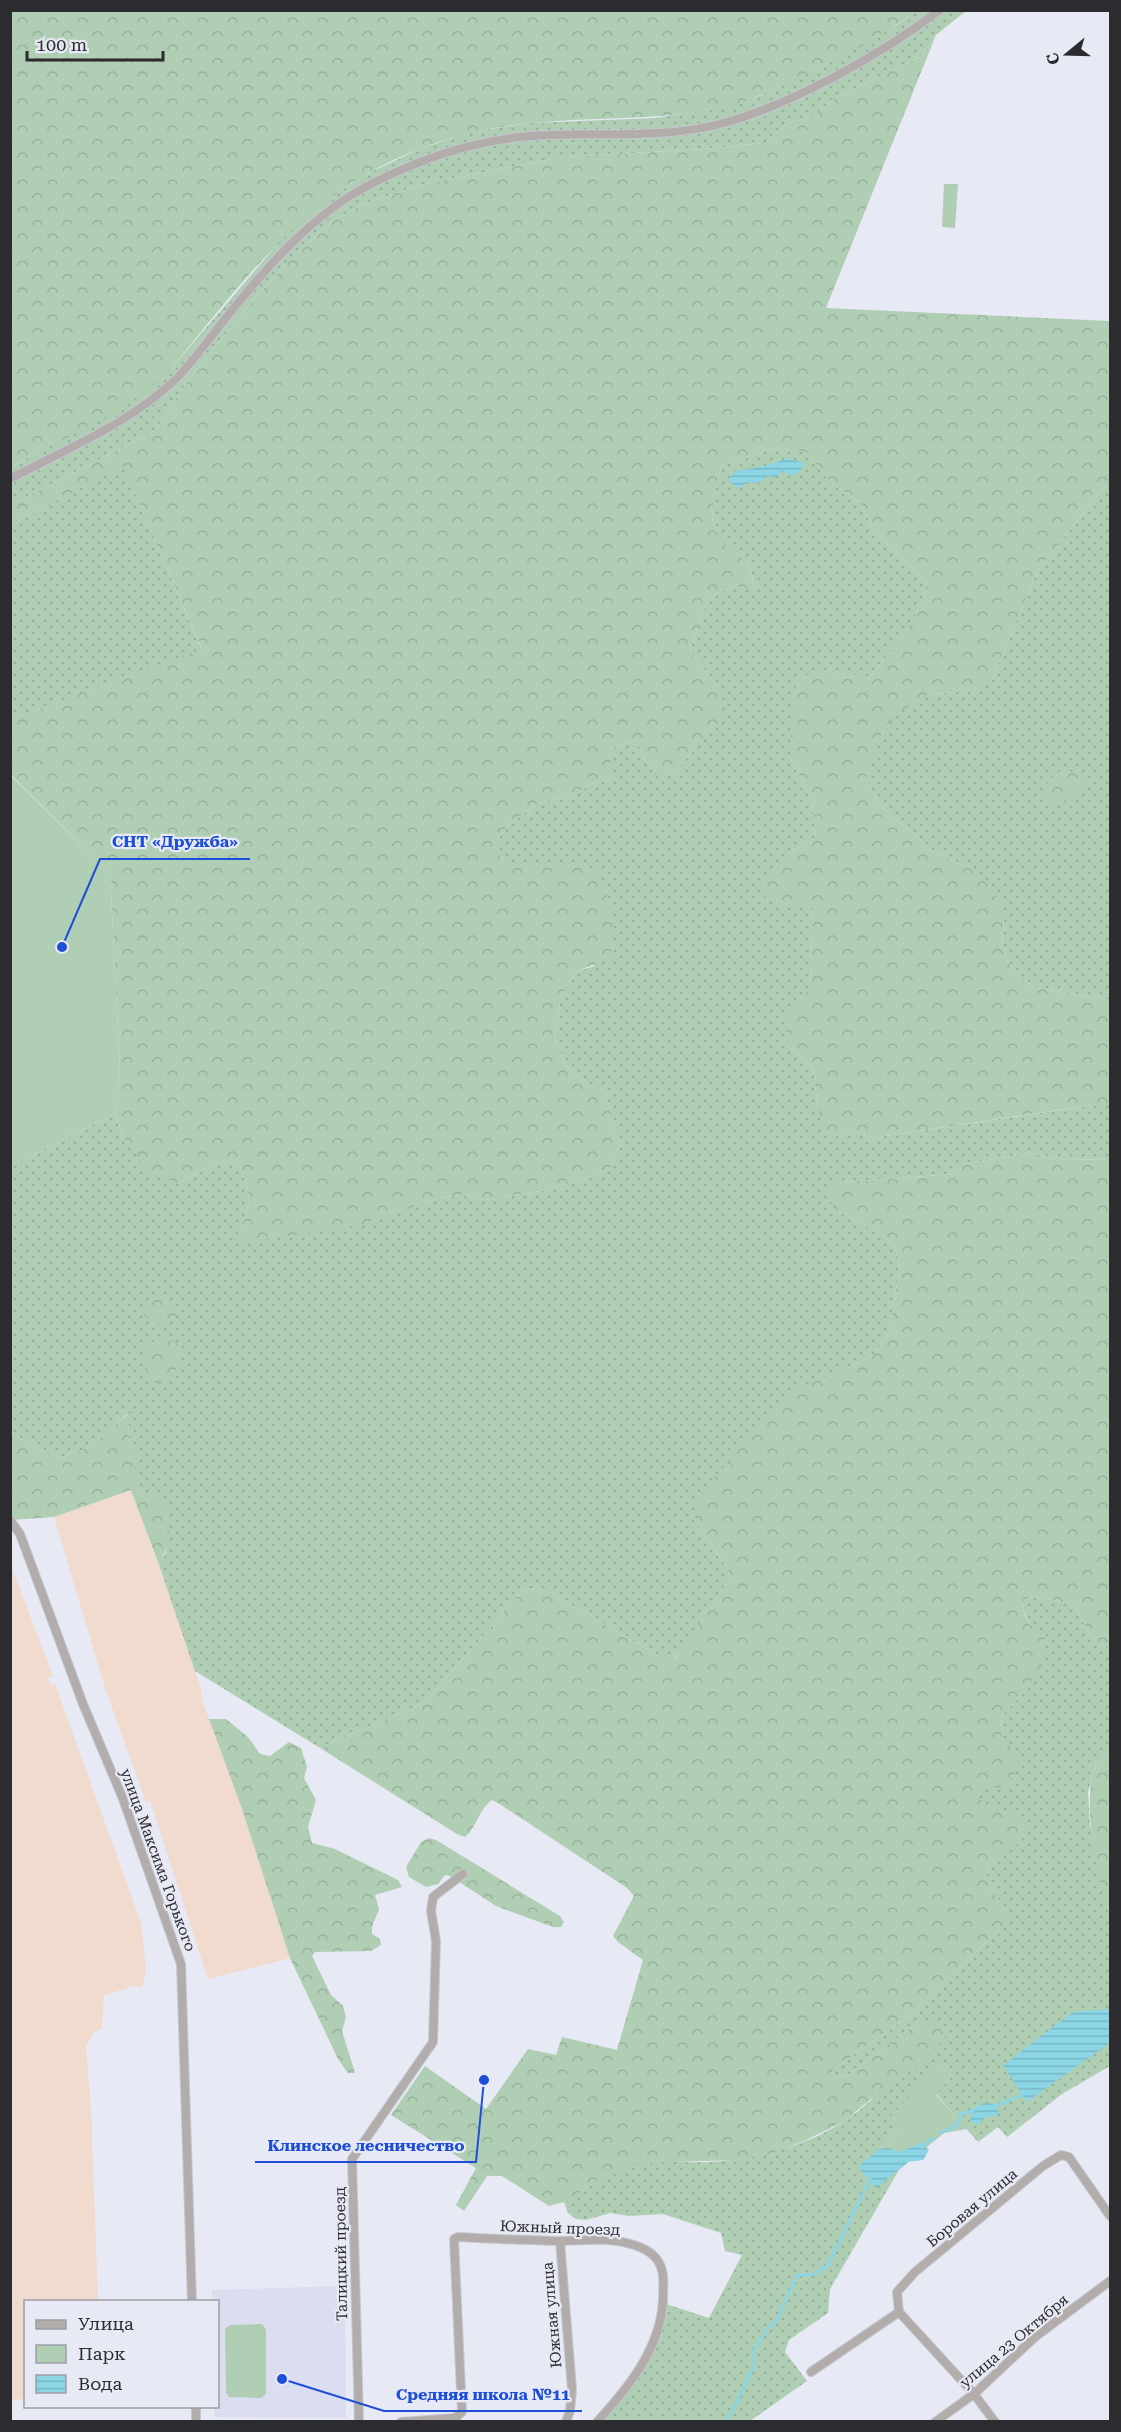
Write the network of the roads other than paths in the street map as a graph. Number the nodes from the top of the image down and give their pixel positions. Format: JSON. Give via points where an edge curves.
{"nodes":[{"id":1,"x":940,"y":10,"type":"edge"},
{"id":2,"x":10,"y":479,"type":"edge"},
{"id":3,"x":10,"y":1520,"type":"edge"},
{"id":4,"x":463,"y":1874,"type":"dead end"},
{"id":5,"x":1110,"y":2216,"type":"edge"},
{"id":6,"x":560,"y":2241,"type":"junction"},
{"id":7,"x":1110,"y":2281,"type":"edge"},
{"id":8,"x":192,"y":2300,"type":"edge"},
{"id":9,"x":899,"y":2312,"type":"junction"},
{"id":10,"x":811,"y":2372,"type":"dead end"},
{"id":11,"x":974,"y":2394,"type":"junction"},
{"id":12,"x":456,"y":2420,"type":"edge"},
{"id":13,"x":358,"y":2421,"type":"edge"},
{"id":14,"x":401,"y":2421,"type":"edge"},
{"id":15,"x":566,"y":2421,"type":"edge"},
{"id":16,"x":597,"y":2421,"type":"edge"},
{"id":17,"x":935,"y":2421,"type":"edge"},
{"id":18,"x":995,"y":2421,"type":"edge"}],
"edges":[{"from":1,"to":2,"type":"street","via":[[906,36],[838,74],[766,109],[718,124],[652,133],[528,136],[420,161],[369,185],[326,212],[293,242],[160,393],[99,432]]},
{"from":3,"to":8,"type":"street","name":"улица Максима Горького","via":[[20,1534],[119,1789],[181,1964]]},
{"from":4,"to":13,"type":"street","name":"Талицкий проезд","via":[[433,1896],[433,2042],[352,2159]]},
{"from":5,"to":9,"type":"street","name":"Боровая улица","via":[[1069,2157],[1061,2155],[915,2272],[897,2292]]},
{"from":6,"to":12,"type":"street","name":"Южный проезд","via":[[458,2237],[453,2240],[462,2412]]},
{"from":6,"to":15,"type":"street","name":"Южная улица","via":[[572,2389]]},
{"from":6,"to":16,"type":"street","name":"Южный проезд","via":[[610,2240],[630,2244],[653,2254],[662,2267],[663,2312],[651,2349],[625,2391]]},
{"from":7,"to":11,"type":"street","name":"улица 23 Октября","via":[[1035,2337]]},
{"from":9,"to":10,"type":"street"},
{"from":9,"to":11,"type":"street"},
{"from":11,"to":17,"type":"street","name":"улица 23 Октября"},
{"from":11,"to":18,"type":"street"},
{"from":12,"to":14,"type":"street"}]}
